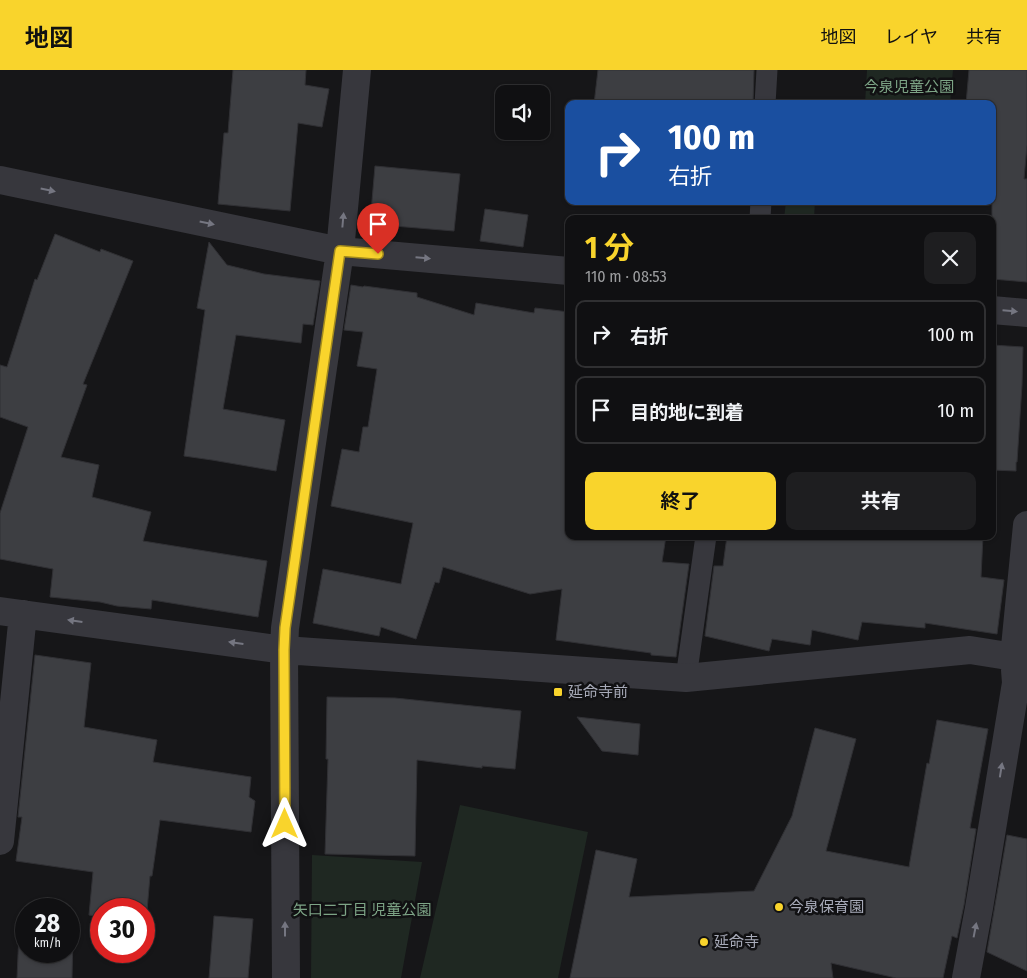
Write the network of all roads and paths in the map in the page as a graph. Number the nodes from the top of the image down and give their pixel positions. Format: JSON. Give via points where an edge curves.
{"nodes":[{"id":1,"x":357,"y":70,"type":"edge"},
{"id":2,"x":767,"y":70,"type":"edge"},
{"id":3,"x":765,"y":100,"type":"edge"},
{"id":4,"x":0,"y":180,"type":"edge"},
{"id":5,"x":340,"y":251,"type":"junction"},
{"id":6,"x":565,"y":271,"type":"edge"},
{"id":7,"x":996,"y":310,"type":"edge"},
{"id":8,"x":1027,"y":313,"type":"edge"},
{"id":9,"x":1027,"y":525,"type":"edge"},
{"id":10,"x":705,"y":540,"type":"edge"},
{"id":11,"x":11,"y":612,"type":"edge"},
{"id":12,"x":284,"y":650,"type":"junction"},
{"id":13,"x":1021,"y":658,"type":"edge"},
{"id":14,"x":686,"y":678,"type":"junction"},
{"id":15,"x":2,"y":798,"type":"edge"},
{"id":16,"x":0,"y":841,"type":"edge"},
{"id":17,"x":286,"y":978,"type":"edge"},
{"id":18,"x":966,"y":978,"type":"edge"}],
"edges":[{"from":5,"to":1,"type":"street","one_way":true},
{"from":2,"to":3,"type":"lane"},
{"from":4,"to":5,"type":"street","one_way":true},
{"from":5,"to":6,"type":"street","one_way":true},
{"from":5,"to":12,"type":"street"},
{"from":7,"to":8,"type":"street","one_way":true},
{"from":9,"to":13,"type":"street"},
{"from":10,"to":14,"type":"lane"},
{"from":12,"to":11,"type":"street","one_way":true},
{"from":11,"to":15,"type":"street"},
{"from":12,"to":14,"type":"street"},
{"from":17,"to":12,"type":"street","one_way":true},
{"from":13,"to":14,"type":"street","via":[[970,650]]},
{"from":18,"to":13,"type":"street","one_way":true},
{"from":15,"to":16,"type":"street"}]}
